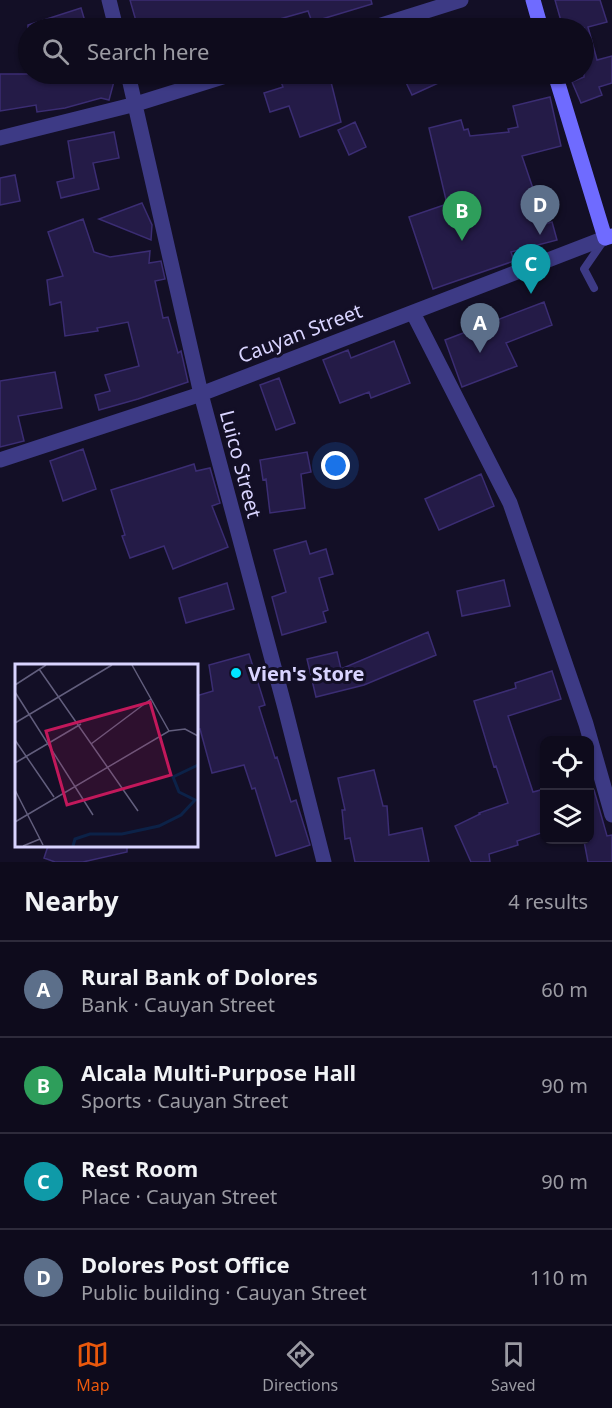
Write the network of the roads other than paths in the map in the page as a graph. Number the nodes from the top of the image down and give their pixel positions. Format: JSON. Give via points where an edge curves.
{"nodes":[{"id":1,"x":109,"y":0,"type":"edge"},
{"id":2,"x":461,"y":0,"type":"edge"},
{"id":3,"x":533,"y":0,"type":"edge"},
{"id":4,"x":114,"y":18,"type":"edge"},
{"id":5,"x":404,"y":18,"type":"edge"},
{"id":6,"x":538,"y":18,"type":"edge"},
{"id":7,"x":131,"y":84,"type":"edge"},
{"id":8,"x":200,"y":84,"type":"edge"},
{"id":9,"x":558,"y":84,"type":"edge"},
{"id":10,"x":136,"y":104,"type":"junction"},
{"id":11,"x":0,"y":138,"type":"edge"},
{"id":12,"x":608,"y":237,"type":"edge"},
{"id":13,"x":594,"y":288,"type":"dead end"},
{"id":14,"x":413,"y":313,"type":"junction"},
{"id":15,"x":201,"y":394,"type":"junction"},
{"id":16,"x":0,"y":460,"type":"edge"},
{"id":17,"x":612,"y":815,"type":"edge"},
{"id":18,"x":324,"y":862,"type":"edge"}],
"edges":[{"from":1,"to":4,"type":"street"},
{"from":2,"to":5,"type":"street"},
{"from":3,"to":6,"type":"street"},
{"from":7,"to":10,"type":"street","name":"Luico Street"},
{"from":8,"to":10,"type":"street"},
{"from":9,"to":12,"type":"street"},
{"from":10,"to":11,"type":"street"},
{"from":10,"to":15,"type":"street","name":"Luico Street"},
{"from":12,"to":13,"type":"lane","via":[[584,269]]},
{"from":12,"to":14,"type":"street","name":"Cauyan Street"},
{"from":14,"to":15,"type":"street","name":"Cauyan Street"},
{"from":14,"to":17,"type":"street","via":[[510,503],[586,724]]},
{"from":15,"to":16,"type":"street","name":"Cauyan Street"},
{"from":15,"to":18,"type":"street","name":"Luico Street"}]}
